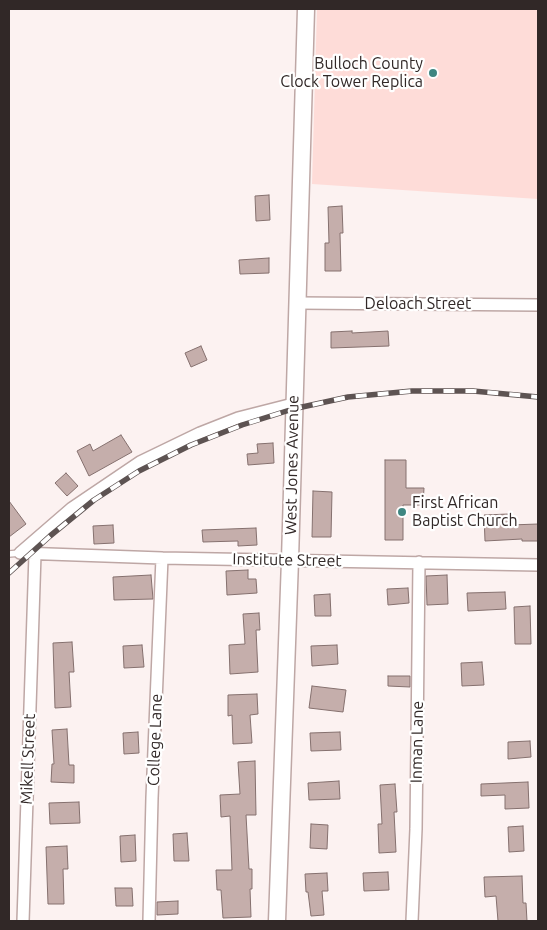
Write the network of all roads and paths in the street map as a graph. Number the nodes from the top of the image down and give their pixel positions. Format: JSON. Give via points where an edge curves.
{"nodes":[{"id":1,"x":306,"y":9,"type":"edge"},
{"id":2,"x":298,"y":303,"type":"junction"},
{"id":3,"x":538,"y":305,"type":"edge"},
{"id":4,"x":293,"y":404,"type":"junction"},
{"id":5,"x":14,"y":554,"type":"edge"},
{"id":6,"x":35,"y":554,"type":"junction"},
{"id":7,"x":162,"y":558,"type":"junction"},
{"id":8,"x":290,"y":560,"type":"junction"},
{"id":9,"x":420,"y":562,"type":"junction"},
{"id":10,"x":538,"y":565,"type":"edge"},
{"id":11,"x":23,"y":921,"type":"edge"},
{"id":12,"x":149,"y":921,"type":"edge"},
{"id":13,"x":278,"y":921,"type":"edge"},
{"id":14,"x":412,"y":921,"type":"edge"}],
"edges":[{"from":1,"to":2,"type":"street","name":"West Jones Avenue"},
{"from":2,"to":3,"type":"street","name":"Deloach Street"},
{"from":2,"to":4,"type":"street","name":"West Jones Avenue"},
{"from":4,"to":5,"type":"street","via":[[238,418],[140,462],[72,508]]},
{"from":4,"to":8,"type":"street","name":"West Jones Avenue"},
{"from":5,"to":6,"type":"street","name":"Institute Street"},
{"from":6,"to":7,"type":"street","name":"Institute Street"},
{"from":6,"to":11,"type":"street","name":"Mikell Street"},
{"from":7,"to":8,"type":"street","name":"Institute Street"},
{"from":7,"to":12,"type":"street","name":"College Lane"},
{"from":8,"to":9,"type":"street","name":"Institute Street"},
{"from":8,"to":13,"type":"street","name":"West Jones Avenue"},
{"from":9,"to":10,"type":"street","name":"Institute Street"},
{"from":9,"to":14,"type":"street","name":"Inman Lane"}]}
